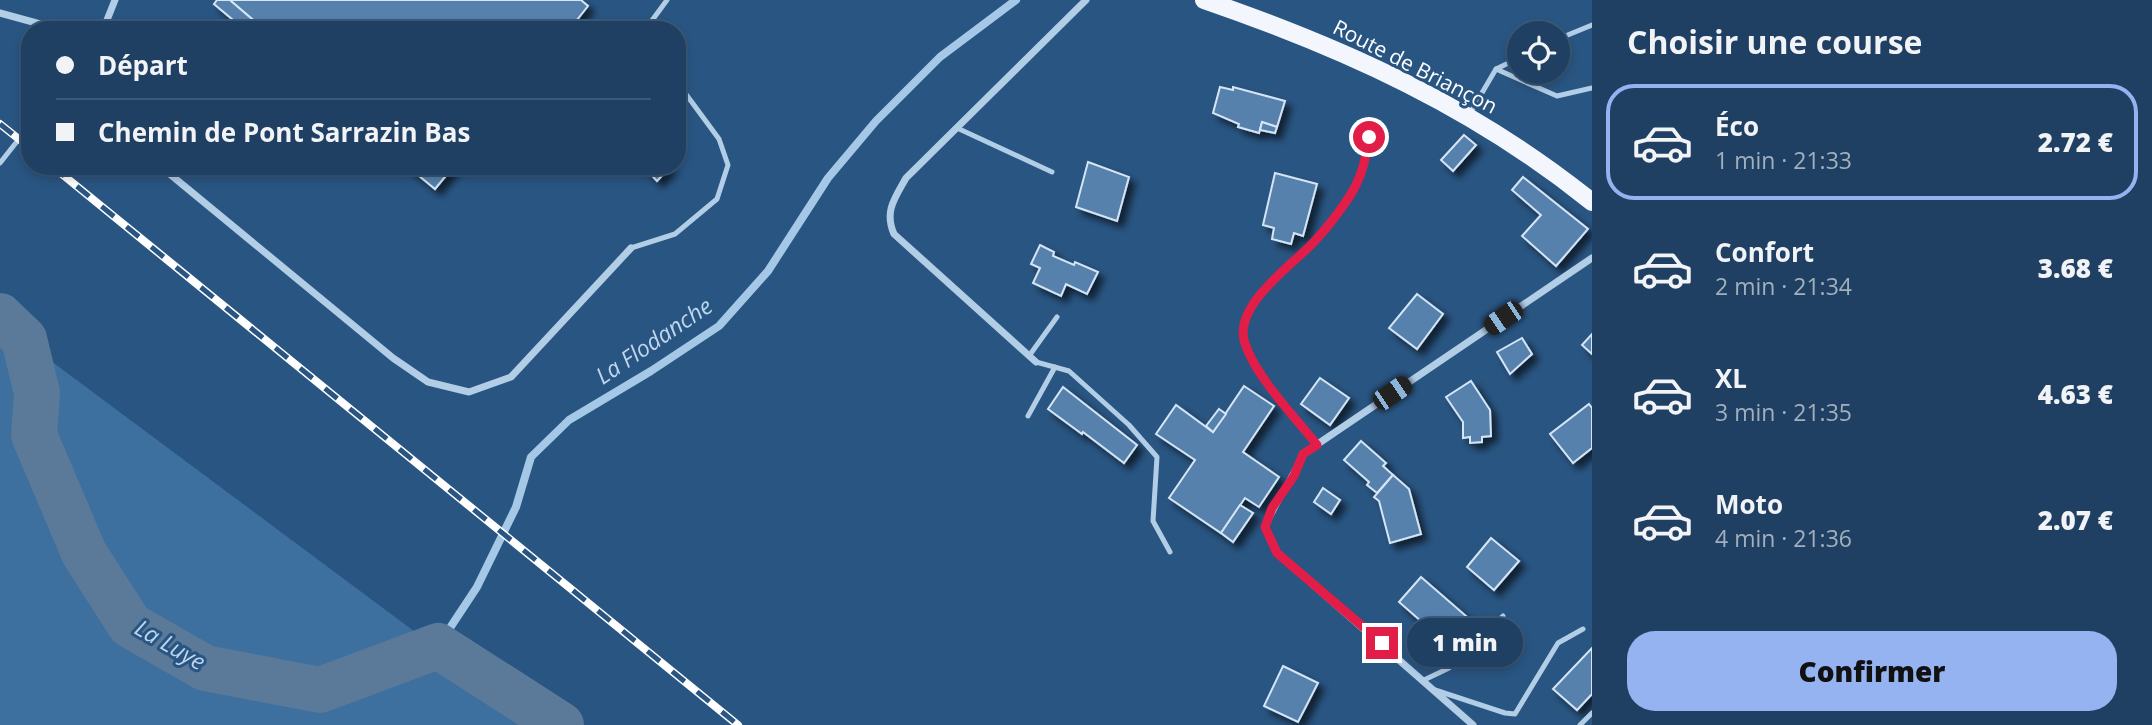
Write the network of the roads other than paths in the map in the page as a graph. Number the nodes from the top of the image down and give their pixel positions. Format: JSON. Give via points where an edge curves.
{"nodes":[{"id":1,"x":115,"y":0,"type":"edge"},
{"id":2,"x":667,"y":0,"type":"edge"},
{"id":3,"x":1086,"y":0,"type":"edge"},
{"id":4,"x":1204,"y":0,"type":"edge"},
{"id":5,"x":0,"y":13,"type":"edge"},
{"id":6,"x":29,"y":21,"type":"edge"},
{"id":7,"x":107,"y":21,"type":"edge"},
{"id":8,"x":652,"y":21,"type":"edge"},
{"id":9,"x":1592,"y":24,"type":"edge"},
{"id":10,"x":1570,"y":34,"type":"edge"},
{"id":11,"x":1507,"y":64,"type":"edge"},
{"id":12,"x":1496,"y":69,"type":"junction"},
{"id":13,"x":1592,"y":88,"type":"edge"},
{"id":14,"x":686,"y":94,"type":"edge"},
{"id":15,"x":1469,"y":115,"type":"junction"},
{"id":16,"x":957,"y":128,"type":"junction"},
{"id":17,"x":21,"y":136,"type":"edge"},
{"id":18,"x":1369,"y":137,"type":"dead end"},
{"id":19,"x":0,"y":163,"type":"edge"},
{"id":20,"x":1052,"y":172,"type":"dead end"},
{"id":21,"x":171,"y":175,"type":"edge"},
{"id":22,"x":1592,"y":202,"type":"edge"},
{"id":23,"x":631,"y":248,"type":"joint"},
{"id":24,"x":1592,"y":258,"type":"edge"},
{"id":25,"x":1057,"y":317,"type":"dead end"},
{"id":26,"x":1029,"y":356,"type":"junction"},
{"id":27,"x":1036,"y":362,"type":"joint"},
{"id":28,"x":1055,"y":367,"type":"junction"},
{"id":29,"x":1028,"y":416,"type":"dead end"},
{"id":30,"x":1317,"y":445,"type":"junction"},
{"id":31,"x":1170,"y":552,"type":"dead end"},
{"id":32,"x":1503,"y":616,"type":"dead end"},
{"id":33,"x":1583,"y":629,"type":"dead end"},
{"id":34,"x":1424,"y":680,"type":"junction"},
{"id":35,"x":1435,"y":690,"type":"junction"},
{"id":36,"x":1592,"y":713,"type":"edge"},
{"id":37,"x":1474,"y":725,"type":"edge"},
{"id":38,"x":1580,"y":725,"type":"edge"}],
"edges":[{"from":1,"to":7,"type":"street"},
{"from":2,"to":8,"type":"lane"},
{"from":3,"to":16,"type":"street"},
{"from":4,"to":15,"type":"main road","name":"Route de Briançon","via":[[1343,53]]},
{"from":5,"to":6,"type":"street"},
{"from":9,"to":10,"type":"lane"},
{"from":11,"to":12,"type":"lane"},
{"from":12,"to":13,"type":"lane","via":[[1557,96]]},
{"from":12,"to":15,"type":"lane"},
{"from":14,"to":23,"type":"lane","via":[[719,139],[728,165],[717,199],[675,234]]},
{"from":15,"to":22,"type":"main road","name":"Route de Briançon"},
{"from":16,"to":20,"type":"lane"},
{"from":16,"to":26,"type":"street","via":[[906,178],[892,203],[889,221],[894,234]]},
{"from":17,"to":19,"type":"lane"},
{"from":18,"to":30,"type":"lane","via":[[1363,172],[1344,205],[1311,245],[1267,286],[1245,318],[1244,338],[1255,367]]},
{"from":21,"to":23,"type":"street","via":[[393,358],[428,382],[469,393],[512,377]]},
{"from":24,"to":30,"type":"street"},
{"from":25,"to":26,"type":"lane"},
{"from":26,"to":27,"type":"street"},
{"from":27,"to":28,"type":"lane"},
{"from":28,"to":29,"type":"lane"},
{"from":28,"to":31,"type":"lane","via":[[1069,370],[1157,457],[1153,521]]},
{"from":30,"to":34,"type":"street","via":[[1303,454],[1265,527],[1277,553]]},
{"from":32,"to":34,"type":"lane","via":[[1449,668]]},
{"from":33,"to":35,"type":"lane","via":[[1558,643],[1516,714]]},
{"from":34,"to":35,"type":"street"},
{"from":35,"to":37,"type":"street"},
{"from":36,"to":38,"type":"lane"}]}
